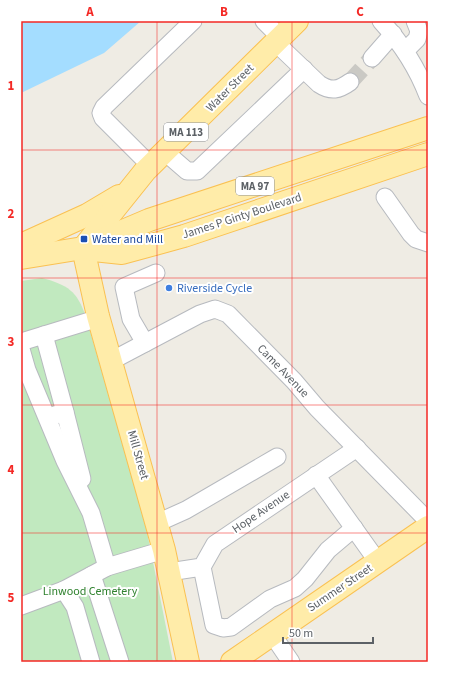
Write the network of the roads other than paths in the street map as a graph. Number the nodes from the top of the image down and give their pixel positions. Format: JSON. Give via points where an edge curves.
{"nodes":[{"id":1,"x":193,"y":21,"type":"edge"},
{"id":2,"x":264,"y":21,"type":"edge"},
{"id":3,"x":297,"y":21,"type":"edge"},
{"id":4,"x":381,"y":21,"type":"edge"},
{"id":5,"x":415,"y":21,"type":"edge"},
{"id":6,"x":393,"y":34,"type":"junction"},
{"id":7,"x":278,"y":40,"type":"junction"},
{"id":8,"x":405,"y":51,"type":"junction"},
{"id":9,"x":372,"y":58,"type":"tunnel mouth"},
{"id":10,"x":304,"y":69,"type":"junction"},
{"id":11,"x":350,"y":82,"type":"tunnel mouth"},
{"id":12,"x":427,"y":92,"type":"edge"},
{"id":13,"x":428,"y":128,"type":"edge"},
{"id":14,"x":428,"y":154,"type":"edge"},
{"id":15,"x":158,"y":159,"type":"junction"},
{"id":16,"x":130,"y":189,"type":"junction"},
{"id":17,"x":385,"y":197,"type":"dead end"},
{"id":18,"x":428,"y":243,"type":"edge"},
{"id":19,"x":21,"y":245,"type":"edge"},
{"id":20,"x":83,"y":248,"type":"junction"},
{"id":21,"x":21,"y":258,"type":"edge"},
{"id":22,"x":156,"y":273,"type":"dead end"},
{"id":23,"x":99,"y":318,"type":"junction"},
{"id":24,"x":44,"y":335,"type":"junction"},
{"id":25,"x":21,"y":342,"type":"edge"},
{"id":26,"x":145,"y":343,"type":"junction"},
{"id":27,"x":21,"y":349,"type":"edge"},
{"id":28,"x":111,"y":361,"type":"junction"},
{"id":29,"x":65,"y":412,"type":"junction"},
{"id":30,"x":48,"y":416,"type":"junction"},
{"id":31,"x":357,"y":448,"type":"junction"},
{"id":32,"x":277,"y":456,"type":"dead end"},
{"id":33,"x":316,"y":475,"type":"junction"},
{"id":34,"x":91,"y":513,"type":"junction"},
{"id":35,"x":428,"y":521,"type":"edge"},
{"id":36,"x":157,"y":523,"type":"junction"},
{"id":37,"x":428,"y":527,"type":"edge"},
{"id":38,"x":354,"y":528,"type":"junction"},
{"id":39,"x":164,"y":550,"type":"junction"},
{"id":40,"x":378,"y":562,"type":"junction"},
{"id":41,"x":107,"y":567,"type":"junction"},
{"id":42,"x":202,"y":567,"type":"junction"},
{"id":43,"x":169,"y":572,"type":"junction"},
{"id":44,"x":92,"y":575,"type":"junction"},
{"id":45,"x":64,"y":590,"type":"junction"},
{"id":46,"x":21,"y":606,"type":"edge"},
{"id":47,"x":272,"y":634,"type":"junction"},
{"id":48,"x":91,"y":662,"type":"edge"},
{"id":49,"x":120,"y":662,"type":"edge"},
{"id":50,"x":188,"y":662,"type":"edge"},
{"id":51,"x":232,"y":662,"type":"edge"},
{"id":52,"x":291,"y":662,"type":"edge"}],
"edges":[{"from":1,"to":15,"type":"street","via":[[101,113],[103,118]]},
{"from":2,"to":7,"type":"street"},
{"from":3,"to":7,"type":"main road","name":"Water Street","number":"MA 113"},
{"from":4,"to":6,"type":"street"},
{"from":5,"to":8,"type":"street","via":[[419,31],[417,39]]},
{"from":6,"to":8,"type":"street"},
{"from":6,"to":9,"type":"street"},
{"from":7,"to":10,"type":"street"},
{"from":7,"to":15,"type":"main road","name":"Water Street","number":"MA 113"},
{"from":8,"to":12,"type":"street"},
{"from":10,"to":11,"type":"street","via":[[325,88],[338,89]]},
{"from":10,"to":15,"type":"street","via":[[197,171],[187,171]]},
{"from":13,"to":20,"type":"main road","name":"James P Ginty Boulevard","number":"MA 97","via":[[149,220]]},
{"from":14,"to":20,"type":"main road","name":"James P Ginty Boulevard","number":"MA 97","via":[[184,236],[122,253]]},
{"from":15,"to":16,"type":"main road","name":"Water Street","number":"MA 113"},
{"from":16,"to":19,"type":"main road","name":"Water Street","via":[[87,215]]},
{"from":16,"to":20,"type":"main road","name":"Water Street","number":"MA 113"},
{"from":17,"to":18,"type":"street","via":[[411,234],[416,239]]},
{"from":20,"to":21,"type":"main road","number":"MA 97"},
{"from":20,"to":23,"type":"main road","name":"Mill Street"},
{"from":22,"to":26,"type":"street","via":[[124,287],[131,319]]},
{"from":23,"to":24,"type":"street"},
{"from":23,"to":28,"type":"main road","name":"Mill Street"},
{"from":24,"to":25,"type":"street"},
{"from":24,"to":29,"type":"street"},
{"from":26,"to":28,"type":"street","name":"Came Avenue"},
{"from":26,"to":31,"type":"street","name":"Came Avenue","via":[[200,314],[215,309],[228,314]]},
{"from":27,"to":30,"type":"street","via":[[27,370]]},
{"from":28,"to":36,"type":"main road","name":"Mill Street"},
{"from":29,"to":30,"type":"street"},
{"from":29,"to":34,"type":"street"},
{"from":30,"to":34,"type":"street","via":[[65,460]]},
{"from":31,"to":33,"type":"street","name":"Hope Avenue"},
{"from":31,"to":35,"type":"street","name":"Came Avenue"},
{"from":32,"to":36,"type":"street","via":[[186,510]]},
{"from":33,"to":38,"type":"street"},
{"from":33,"to":42,"type":"street","name":"Hope Avenue","via":[[215,544]]},
{"from":34,"to":41,"type":"street"},
{"from":36,"to":39,"type":"main road","name":"Mill Street"},
{"from":37,"to":40,"type":"main road","name":"Summer Street"},
{"from":38,"to":40,"type":"street"},
{"from":38,"to":42,"type":"street","via":[[328,550],[295,588],[270,599],[231,627],[214,625]]},
{"from":39,"to":41,"type":"street"},
{"from":39,"to":43,"type":"main road","name":"Mill Street"},
{"from":40,"to":47,"type":"main road","name":"Summer Street"},
{"from":41,"to":44,"type":"street"},
{"from":42,"to":43,"type":"street"},
{"from":43,"to":50,"type":"main road","name":"Mill Street"},
{"from":44,"to":45,"type":"street"},
{"from":44,"to":49,"type":"street"},
{"from":45,"to":46,"type":"street"},
{"from":45,"to":48,"type":"street","via":[[75,607]]},
{"from":47,"to":51,"type":"main road","name":"Summer Street"},
{"from":47,"to":52,"type":"street"}]}
